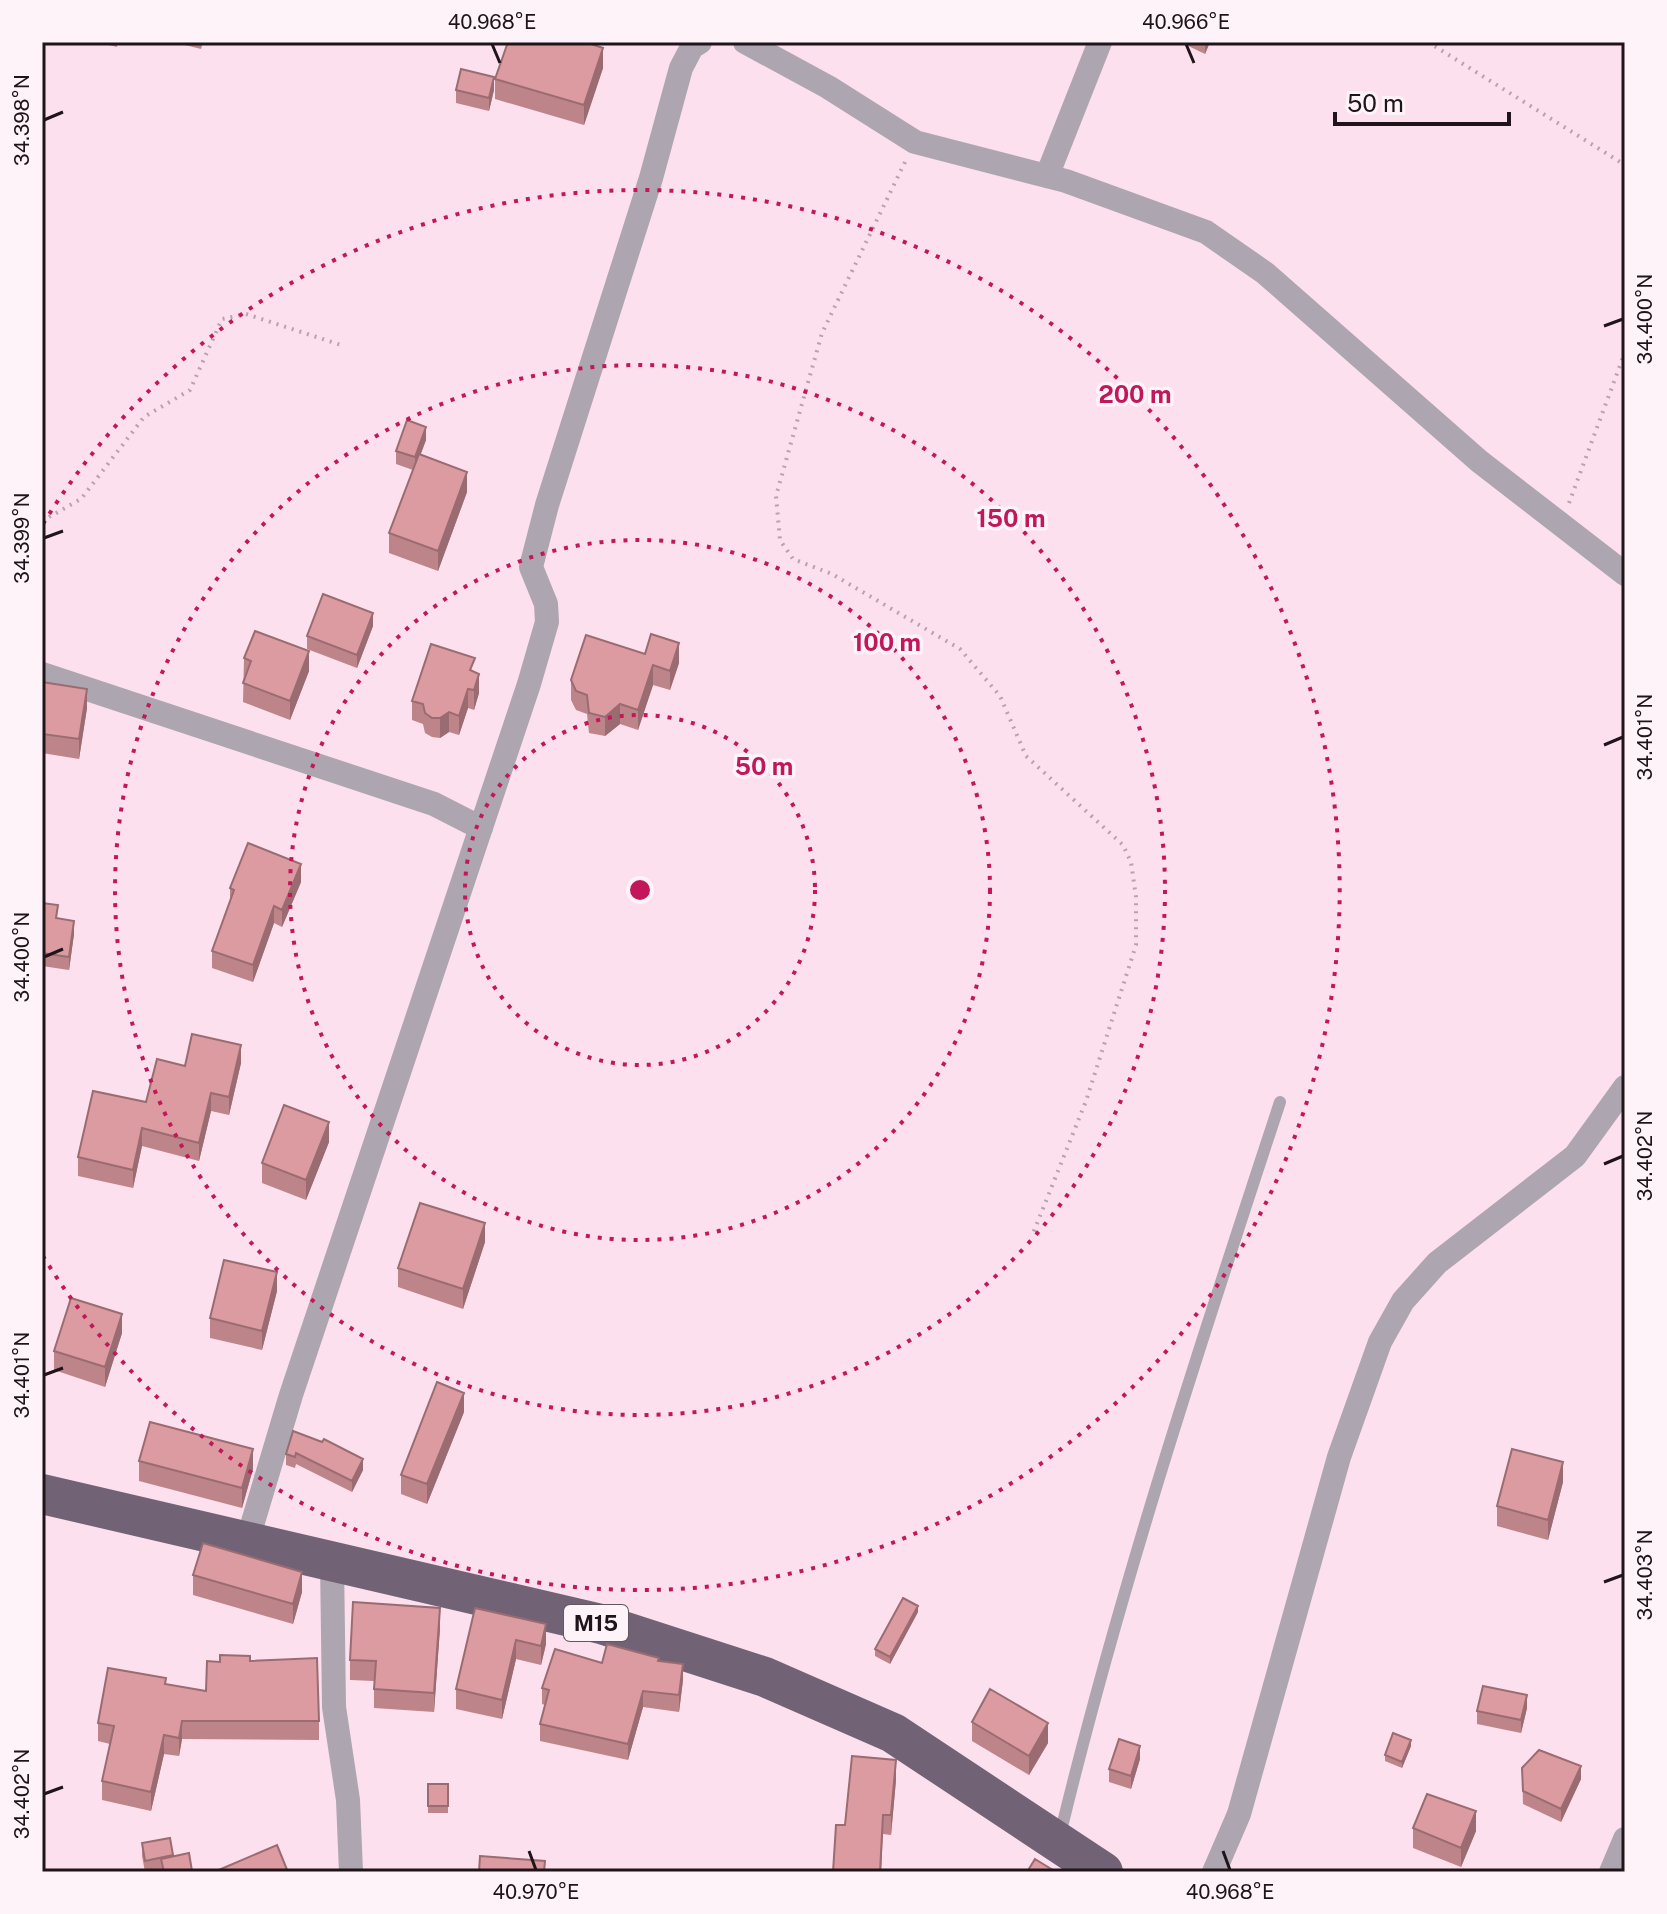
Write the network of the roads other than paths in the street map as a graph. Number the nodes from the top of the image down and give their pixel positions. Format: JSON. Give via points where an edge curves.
{"nodes":[{"id":1,"x":700,"y":42,"type":"edge"},
{"id":2,"x":745,"y":42,"type":"edge"},
{"id":3,"x":1100,"y":42,"type":"edge"},
{"id":4,"x":1047,"y":176,"type":"junction"},
{"id":5,"x":1625,"y":574,"type":"edge"},
{"id":6,"x":42,"y":674,"type":"edge"},
{"id":7,"x":481,"y":828,"type":"junction"},
{"id":8,"x":1625,"y":1087,"type":"edge"},
{"id":9,"x":1280,"y":1102,"type":"dead end"},
{"id":10,"x":42,"y":1494,"type":"edge"},
{"id":11,"x":247,"y":1542,"type":"junction"},
{"id":12,"x":332,"y":1561,"type":"junction"},
{"id":13,"x":1625,"y":1839,"type":"edge"},
{"id":14,"x":1059,"y":1842,"type":"junction"},
{"id":15,"x":351,"y":1872,"type":"edge"},
{"id":16,"x":1103,"y":1872,"type":"edge"},
{"id":17,"x":1214,"y":1872,"type":"edge"},
{"id":18,"x":1611,"y":1872,"type":"edge"}],
"edges":[{"from":1,"to":7,"type":"street","via":[[681,68],[547,505],[531,567],[546,604],[547,622]]},
{"from":2,"to":4,"type":"street","via":[[915,142]]},
{"from":3,"to":4,"type":"street"},
{"from":4,"to":5,"type":"street","via":[[1206,232],[1231,248],[1479,461]]},
{"from":6,"to":7,"type":"street","via":[[434,804]]},
{"from":7,"to":11,"type":"street"},
{"from":8,"to":17,"type":"street","via":[[1575,1156],[1437,1263],[1403,1301],[1380,1342],[1339,1457],[1239,1814]]},
{"from":9,"to":14,"type":"lane","via":[[1155,1484],[1097,1680]]},
{"from":10,"to":11,"type":"highway","number":"M15"},
{"from":11,"to":12,"type":"highway","number":"M15"},
{"from":12,"to":14,"type":"highway","number":"M15","via":[[601,1624],[765,1677],[893,1733]]},
{"from":12,"to":15,"type":"street","via":[[334,1707],[348,1800]]},
{"from":13,"to":18,"type":"street"},
{"from":14,"to":16,"type":"highway","number":"M15"}]}
